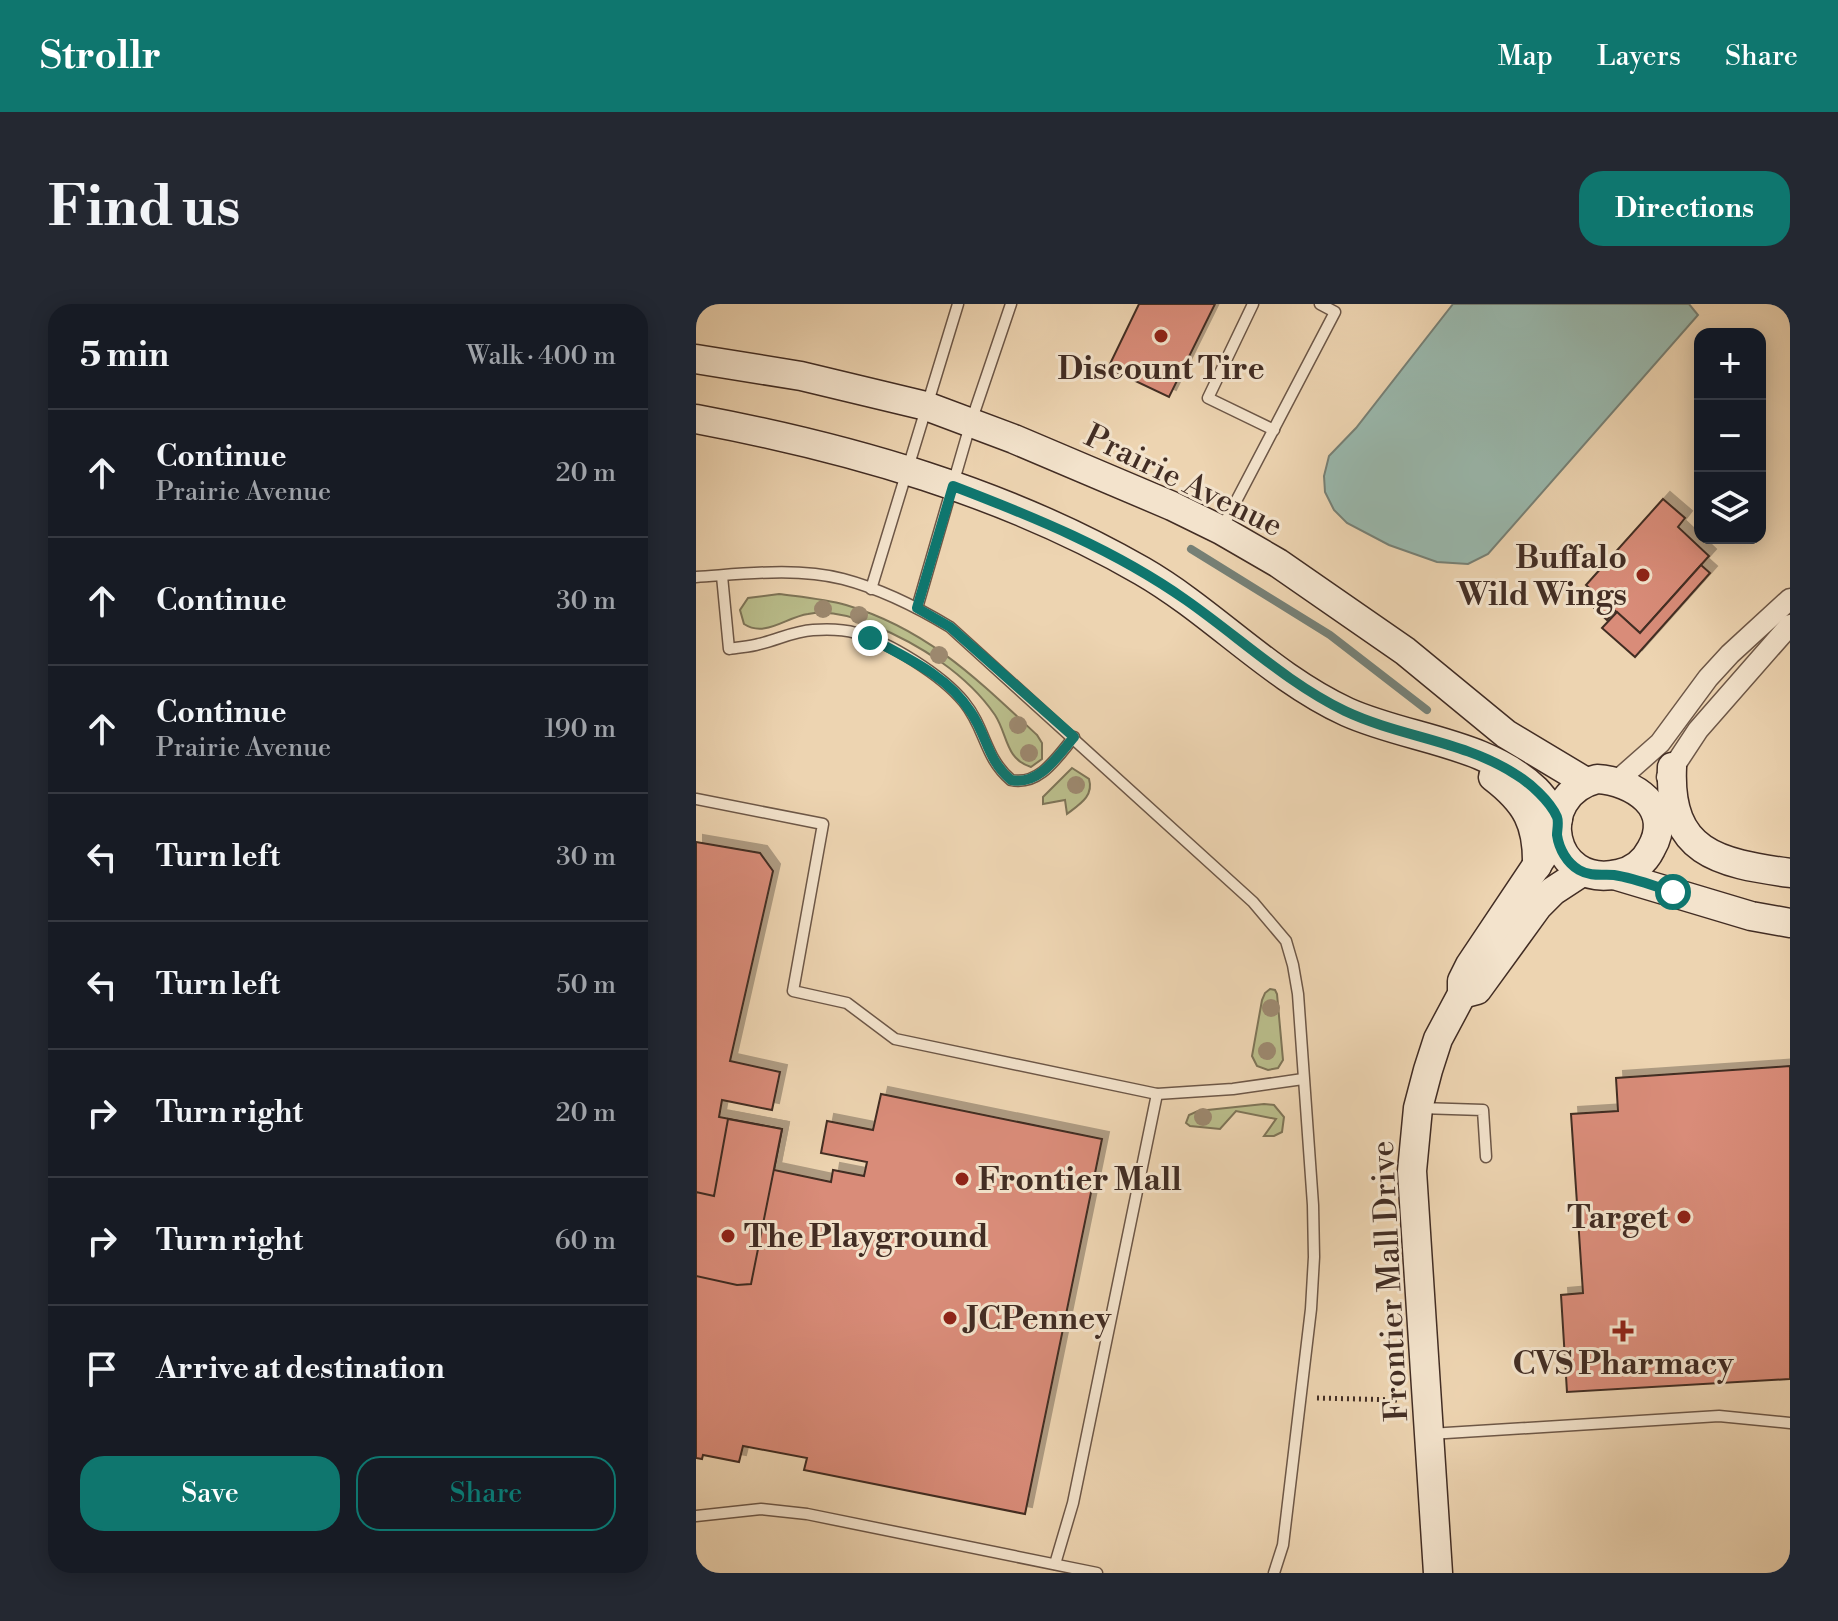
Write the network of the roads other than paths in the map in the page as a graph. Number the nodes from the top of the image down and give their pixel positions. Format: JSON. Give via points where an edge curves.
{"nodes":[{"id":1,"x":958,"y":304,"type":"edge"},
{"id":2,"x":1011,"y":304,"type":"edge"},
{"id":3,"x":1253,"y":304,"type":"edge"},
{"id":4,"x":1320,"y":304,"type":"edge"},
{"id":5,"x":696,"y":359,"type":"edge"},
{"id":6,"x":926,"y":406,"type":"junction"},
{"id":7,"x":696,"y":419,"type":"edge"},
{"id":8,"x":971,"y":422,"type":"junction"},
{"id":9,"x":1274,"y":430,"type":"junction"},
{"id":10,"x":907,"y":469,"type":"junction"},
{"id":11,"x":953,"y":486,"type":"junction"},
{"id":12,"x":1221,"y":530,"type":"junction"},
{"id":13,"x":722,"y":576,"type":"junction"},
{"id":14,"x":696,"y":577,"type":"edge"},
{"id":15,"x":871,"y":589,"type":"junction"},
{"id":16,"x":1790,"y":599,"type":"edge"},
{"id":17,"x":917,"y":608,"type":"junction"},
{"id":18,"x":1790,"y":625,"type":"edge"},
{"id":19,"x":1074,"y":737,"type":"junction"},
{"id":20,"x":1439,"y":742,"type":"junction"},
{"id":21,"x":1672,"y":767,"type":"junction"},
{"id":22,"x":1617,"y":781,"type":"junction"},
{"id":23,"x":1586,"y":782,"type":"junction"},
{"id":24,"x":696,"y":799,"type":"edge"},
{"id":25,"x":1655,"y":819,"type":"junction"},
{"id":26,"x":1558,"y":827,"type":"junction"},
{"id":27,"x":1537,"y":866,"type":"junction"},
{"id":28,"x":1582,"y":872,"type":"junction"},
{"id":29,"x":1790,"y":873,"type":"edge"},
{"id":30,"x":1614,"y":875,"type":"junction"},
{"id":31,"x":1790,"y":886,"type":"edge"},
{"id":32,"x":1790,"y":923,"type":"edge"},
{"id":33,"x":1462,"y":994,"type":"junction"},
{"id":34,"x":1303,"y":1079,"type":"junction"},
{"id":35,"x":1157,"y":1094,"type":"junction"},
{"id":36,"x":1418,"y":1108,"type":"junction"},
{"id":37,"x":1486,"y":1157,"type":"dead end"},
{"id":38,"x":1790,"y":1423,"type":"edge"},
{"id":39,"x":1430,"y":1434,"type":"junction"},
{"id":40,"x":696,"y":1516,"type":"edge"},
{"id":41,"x":1055,"y":1564,"type":"junction"},
{"id":42,"x":1097,"y":1573,"type":"edge"},
{"id":43,"x":1274,"y":1573,"type":"edge"},
{"id":44,"x":1438,"y":1573,"type":"edge"}],
"edges":[{"from":1,"to":6,"type":"lane"},
{"from":2,"to":8,"type":"lane"},
{"from":3,"to":9,"type":"lane","via":[[1208,398]]},
{"from":4,"to":9,"type":"lane","via":[[1335,312]]},
{"from":5,"to":6,"type":"street","name":"Prairie Avenue","via":[[801,376]]},
{"from":6,"to":8,"type":"street","name":"Prairie Avenue"},
{"from":6,"to":10,"type":"lane"},
{"from":7,"to":10,"type":"street"},
{"from":8,"to":11,"type":"lane"},
{"from":8,"to":12,"type":"street","name":"Prairie Avenue","via":[[1119,481]]},
{"from":9,"to":12,"type":"lane"},
{"from":10,"to":11,"type":"street"},
{"from":10,"to":15,"type":"lane"},
{"from":11,"to":17,"type":"lane"},
{"from":11,"to":20,"type":"street","via":[[1044,522],[1144,572],[1345,711]]},
{"from":12,"to":23,"type":"street","name":"Prairie Avenue","via":[[1405,651],[1506,734]]},
{"from":13,"to":14,"type":"lane"},
{"from":13,"to":15,"type":"lane","via":[[840,578]]},
{"from":13,"to":19,"type":"lane","via":[[729,649],[810,630],[870,638],[951,688],[976,719],[994,763],[1011,780],[1031,780]]},
{"from":15,"to":17,"type":"lane"},
{"from":16,"to":22,"type":"street","via":[[1730,654],[1660,743]]},
{"from":17,"to":19,"type":"lane","via":[[950,627]]},
{"from":18,"to":21,"type":"street"},
{"from":19,"to":34,"type":"lane","via":[[1253,902],[1286,941],[1298,994]]},
{"from":20,"to":26,"type":"street","via":[[1517,775],[1537,791]]},
{"from":20,"to":27,"type":"street","via":[[1488,773],[1519,801],[1535,829]]},
{"from":21,"to":25,"type":"street"},
{"from":21,"to":29,"type":"street","via":[[1674,807],[1686,833],[1730,862]]},
{"from":22,"to":23,"type":"street"},
{"from":22,"to":25,"type":"street","via":[[1636,789]]},
{"from":23,"to":26,"type":"street","via":[[1568,794]]},
{"from":24,"to":35,"type":"lane","via":[[823,824],[793,991],[847,1003],[895,1039]]},
{"from":25,"to":30,"type":"street","via":[[1643,861]]},
{"from":25,"to":31,"type":"street","via":[[1686,858],[1716,874]]},
{"from":26,"to":27,"type":"street","name":"Frontier Mall Drive"},
{"from":26,"to":28,"type":"street","via":[[1567,859]]},
{"from":27,"to":33,"type":"street","name":"Frontier Mall Drive","via":[[1470,965]]},
{"from":28,"to":30,"type":"street"},
{"from":28,"to":33,"type":"street","name":"Frontier Mall Drive","via":[[1538,906],[1477,990]]},
{"from":30,"to":32,"type":"street"},
{"from":33,"to":36,"type":"street","name":"Frontier Mall Drive","via":[[1438,1039]]},
{"from":34,"to":35,"type":"lane"},
{"from":34,"to":43,"type":"lane","via":[[1314,1257],[1283,1545]]},
{"from":35,"to":41,"type":"lane","via":[[1073,1503]]},
{"from":36,"to":37,"type":"lane","via":[[1483,1110]]},
{"from":36,"to":39,"type":"street","name":"Frontier Mall Drive","via":[[1413,1183]]},
{"from":38,"to":39,"type":"lane","via":[[1719,1416]]},
{"from":39,"to":44,"type":"street","name":"Frontier Mall Drive"},
{"from":40,"to":41,"type":"lane","via":[[761,1509],[807,1514]]},
{"from":41,"to":42,"type":"lane"}]}
